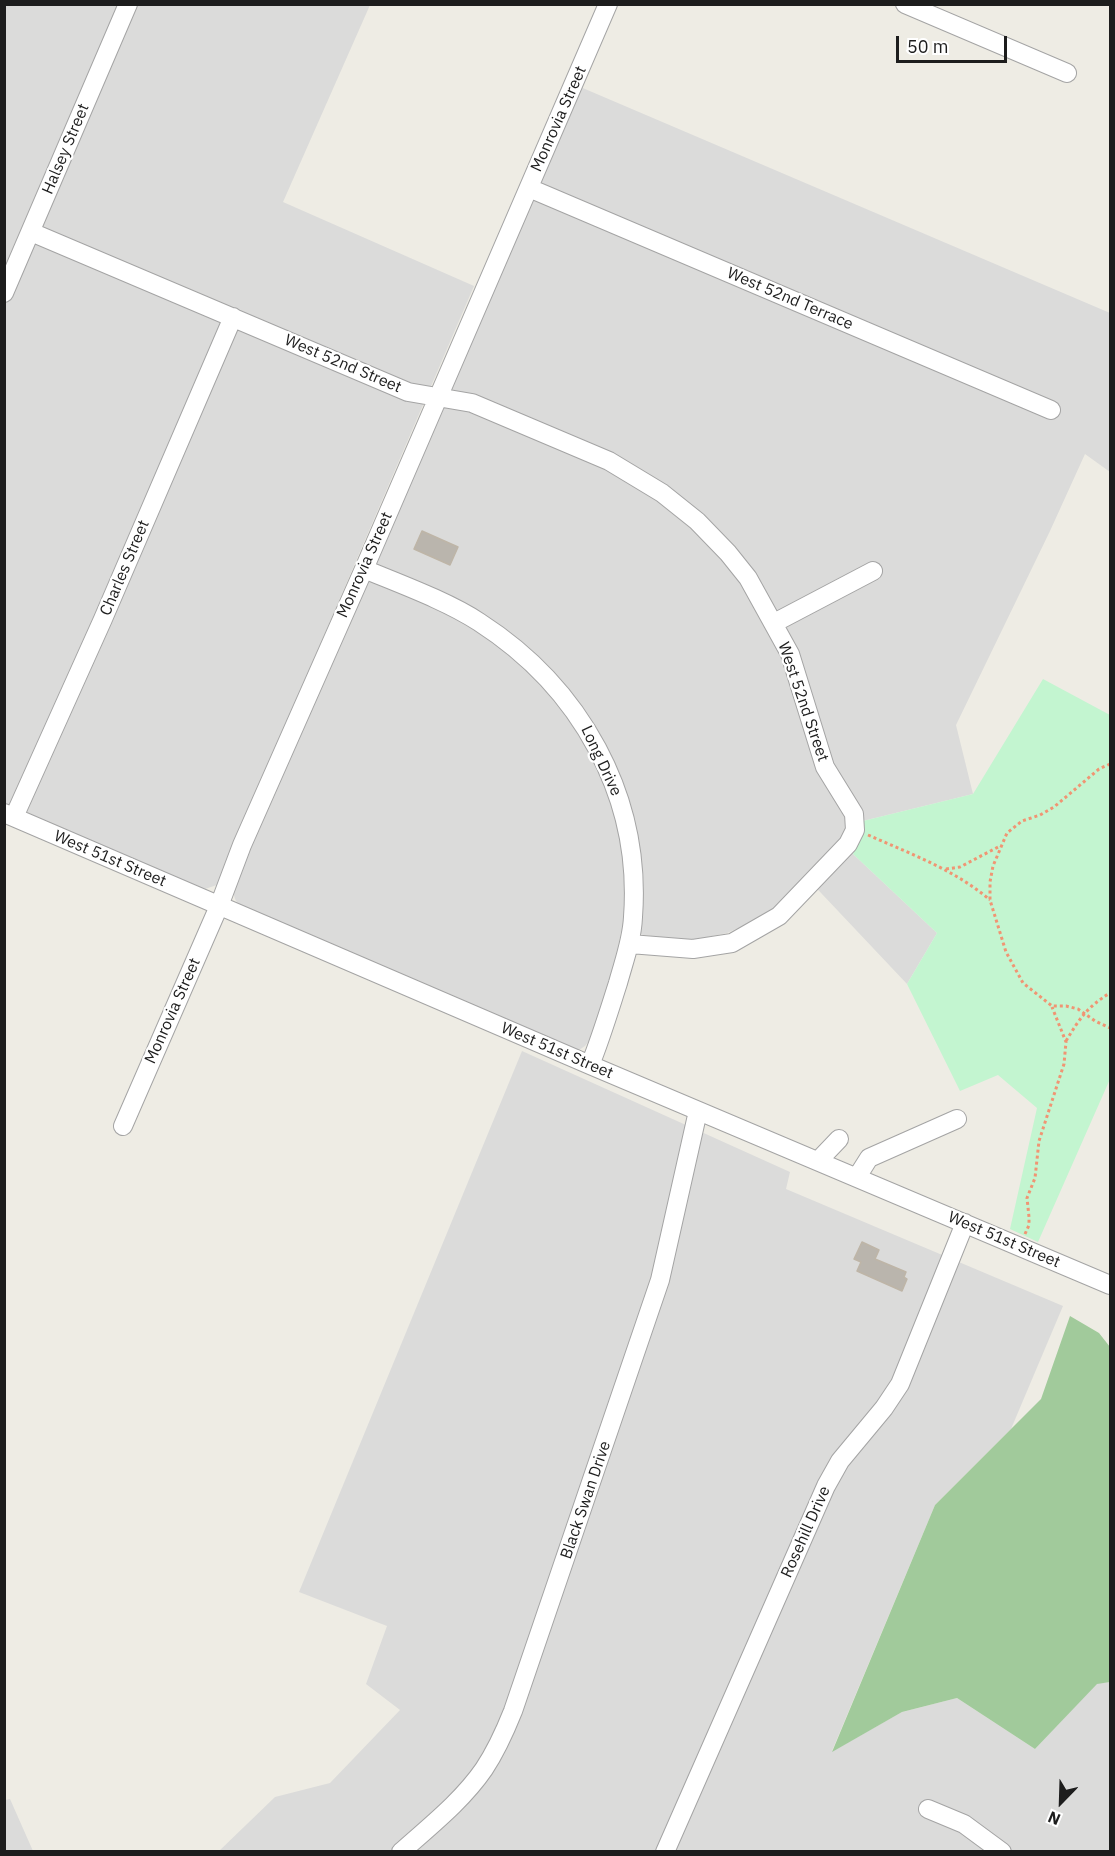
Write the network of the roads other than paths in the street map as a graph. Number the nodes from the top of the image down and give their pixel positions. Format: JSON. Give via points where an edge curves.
{"nodes":[{"id":1,"x":128,"y":4,"type":"edge"},
{"id":2,"x":608,"y":4,"type":"edge"},
{"id":3,"x":905,"y":4,"type":"edge"},
{"id":4,"x":1067,"y":74,"type":"dead end"},
{"id":5,"x":530,"y":188,"type":"junction"},
{"id":6,"x":31,"y":232,"type":"junction"},
{"id":7,"x":4,"y":293,"type":"edge"},
{"id":8,"x":233,"y":317,"type":"junction"},
{"id":9,"x":437,"y":397,"type":"junction"},
{"id":10,"x":1051,"y":410,"type":"dead end"},
{"id":11,"x":364,"y":569,"type":"junction"},
{"id":12,"x":873,"y":571,"type":"dead end"},
{"id":13,"x":774,"y":623,"type":"junction"},
{"id":14,"x":9,"y":815,"type":"edge"},
{"id":15,"x":219,"y":906,"type":"junction"},
{"id":16,"x":630,"y":944,"type":"junction"},
{"id":17,"x":590,"y":1065,"type":"junction"},
{"id":18,"x":698,"y":1110,"type":"junction"},
{"id":19,"x":957,"y":1119,"type":"dead end"},
{"id":20,"x":123,"y":1126,"type":"dead end"},
{"id":21,"x":839,"y":1139,"type":"dead end"},
{"id":22,"x":818,"y":1161,"type":"junction"},
{"id":23,"x":857,"y":1177,"type":"junction"},
{"id":24,"x":965,"y":1223,"type":"junction"},
{"id":25,"x":1110,"y":1285,"type":"edge"},
{"id":26,"x":928,"y":1809,"type":"dead end"},
{"id":27,"x":401,"y":1851,"type":"edge"},
{"id":28,"x":664,"y":1851,"type":"edge"},
{"id":29,"x":1002,"y":1851,"type":"edge"}],
"edges":[{"from":1,"to":6,"type":"street","name":"Halsey Street"},
{"from":2,"to":5,"type":"street","name":"Monrovia Street"},
{"from":3,"to":4,"type":"street"},
{"from":5,"to":9,"type":"street","name":"Monrovia Street"},
{"from":5,"to":10,"type":"street","name":"West 52nd Terrace"},
{"from":6,"to":7,"type":"street","name":"Halsey Street"},
{"from":6,"to":8,"type":"street","name":"West 52nd Street"},
{"from":8,"to":9,"type":"street","name":"West 52nd Street","via":[[408,392]]},
{"from":8,"to":14,"type":"street","name":"Charles Street","via":[[104,619]]},
{"from":9,"to":11,"type":"street","name":"Monrovia Street"},
{"from":9,"to":13,"type":"street","name":"West 52nd Street","via":[[472,403],[609,461],[662,493],[728,553]]},
{"from":11,"to":15,"type":"street","name":"Monrovia Street"},
{"from":11,"to":16,"type":"street","name":"Long Drive","via":[[478,620],[538,668],[584,723],[608,770],[629,838],[634,878]]},
{"from":12,"to":13,"type":"street","name":"West 52nd Street"},
{"from":13,"to":16,"type":"street","name":"West 52nd Street","via":[[792,660],[825,767],[854,814],[851,837],[779,916],[732,943],[693,949]]},
{"from":14,"to":15,"type":"street","name":"West 51st Street"},
{"from":15,"to":17,"type":"street","name":"West 51st Street"},
{"from":15,"to":20,"type":"street","name":"Monrovia Street"},
{"from":16,"to":17,"type":"street","name":"Long Drive"},
{"from":17,"to":18,"type":"street","name":"West 51st Street"},
{"from":18,"to":22,"type":"street","name":"West 51st Street"},
{"from":18,"to":27,"type":"street","name":"Black Swan Drive","via":[[660,1280],[503,1736],[460,1798]]},
{"from":19,"to":23,"type":"street","via":[[868,1158]]},
{"from":21,"to":22,"type":"street"},
{"from":22,"to":23,"type":"street","name":"West 51st Street"},
{"from":23,"to":24,"type":"street","name":"West 51st Street"},
{"from":24,"to":25,"type":"street","name":"West 51st Street"},
{"from":24,"to":28,"type":"street","name":"Rosehill Drive","via":[[900,1384],[840,1461],[826,1486]]},
{"from":26,"to":29,"type":"street","via":[[964,1824]]}]}
